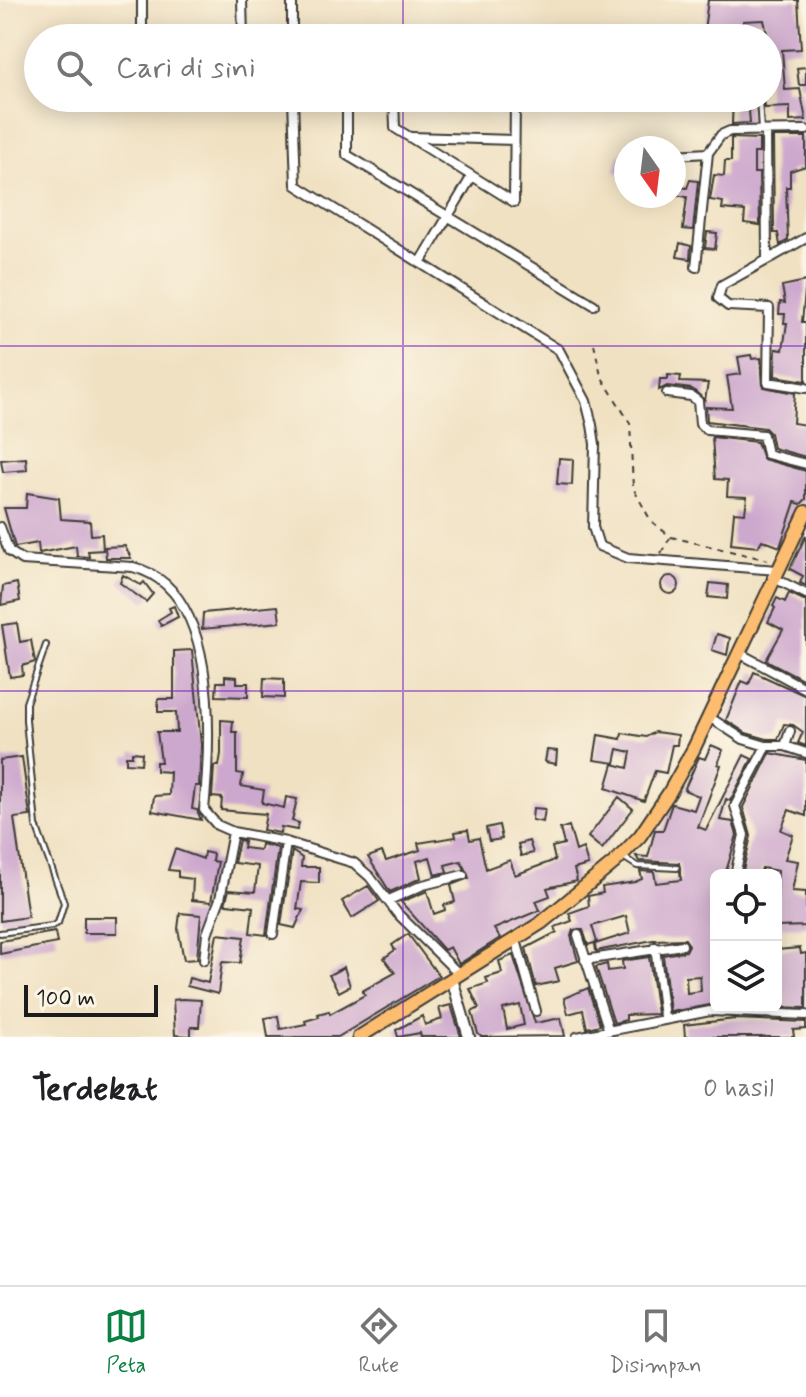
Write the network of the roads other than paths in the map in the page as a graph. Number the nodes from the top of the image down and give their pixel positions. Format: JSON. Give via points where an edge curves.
{"nodes":[{"id":1,"x":142,"y":0,"type":"edge"},
{"id":2,"x":242,"y":0,"type":"edge"},
{"id":3,"x":292,"y":0,"type":"edge"},
{"id":4,"x":142,"y":24,"type":"edge"},
{"id":5,"x":243,"y":24,"type":"edge"},
{"id":6,"x":292,"y":24,"type":"edge"},
{"id":7,"x":293,"y":112,"type":"edge"},
{"id":8,"x":347,"y":112,"type":"edge"},
{"id":9,"x":394,"y":112,"type":"edge"},
{"id":10,"x":515,"y":112,"type":"edge"},
{"id":11,"x":761,"y":112,"type":"edge"},
{"id":12,"x":806,"y":130,"type":"edge"},
{"id":13,"x":763,"y":131,"type":"junction"},
{"id":14,"x":408,"y":137,"type":"junction"},
{"id":15,"x":514,"y":140,"type":"junction"},
{"id":16,"x":708,"y":153,"type":"junction"},
{"id":17,"x":686,"y":154,"type":"edge"},
{"id":18,"x":472,"y":176,"type":"junction"},
{"id":19,"x":448,"y":216,"type":"junction"},
{"id":20,"x":806,"y":238,"type":"edge"},
{"id":21,"x":767,"y":260,"type":"junction"},
{"id":22,"x":420,"y":263,"type":"junction"},
{"id":23,"x":696,"y":267,"type":"dead end"},
{"id":24,"x":594,"y":305,"type":"dead end"},
{"id":25,"x":806,"y":388,"type":"edge"},
{"id":26,"x":667,"y":393,"type":"dead end"},
{"id":27,"x":806,"y":464,"type":"edge"},
{"id":28,"x":806,"y":514,"type":"edge"},
{"id":29,"x":0,"y":527,"type":"edge"},
{"id":30,"x":777,"y":570,"type":"junction"},
{"id":31,"x":806,"y":594,"type":"edge"},
{"id":32,"x":46,"y":645,"type":"dead end"},
{"id":33,"x":739,"y":653,"type":"junction"},
{"id":34,"x":806,"y":689,"type":"edge"},
{"id":35,"x":709,"y":717,"type":"junction"},
{"id":36,"x":790,"y":731,"type":"dead end"},
{"id":37,"x":766,"y":746,"type":"junction"},
{"id":38,"x":785,"y":746,"type":"junction"},
{"id":39,"x":806,"y":753,"type":"edge"},
{"id":40,"x":233,"y":832,"type":"junction"},
{"id":41,"x":286,"y":842,"type":"junction"},
{"id":42,"x":621,"y":856,"type":"junction"},
{"id":43,"x":677,"y":868,"type":"dead end"},
{"id":44,"x":736,"y":869,"type":"edge"},
{"id":45,"x":463,"y":875,"type":"dead end"},
{"id":46,"x":389,"y":900,"type":"junction"},
{"id":47,"x":0,"y":933,"type":"edge"},
{"id":48,"x":273,"y":934,"type":"dead end"},
{"id":49,"x":578,"y":935,"type":"dead end"},
{"id":50,"x":516,"y":940,"type":"junction"},
{"id":51,"x":682,"y":945,"type":"dead end"},
{"id":52,"x":655,"y":947,"type":"junction"},
{"id":53,"x":204,"y":960,"type":"dead end"},
{"id":54,"x":585,"y":960,"type":"junction"},
{"id":55,"x":456,"y":977,"type":"junction"},
{"id":56,"x":536,"y":1011,"type":"dead end"},
{"id":57,"x":710,"y":1011,"type":"edge"},
{"id":58,"x":774,"y":1013,"type":"edge"},
{"id":59,"x":806,"y":1015,"type":"edge"},
{"id":60,"x":664,"y":1017,"type":"junction"},
{"id":61,"x":609,"y":1031,"type":"junction"},
{"id":62,"x":359,"y":1037,"type":"edge"},
{"id":63,"x":469,"y":1037,"type":"edge"},
{"id":64,"x":577,"y":1037,"type":"edge"}],
"edges":[{"from":1,"to":4,"type":"street"},
{"from":2,"to":5,"type":"street"},
{"from":3,"to":6,"type":"street"},
{"from":7,"to":22,"type":"street","via":[[296,185]]},
{"from":8,"to":19,"type":"street","via":[[347,155]]},
{"from":9,"to":14,"type":"street","via":[[395,128]]},
{"from":10,"to":15,"type":"street"},
{"from":11,"to":13,"type":"lane"},
{"from":12,"to":13,"type":"street"},
{"from":13,"to":16,"type":"street","via":[[723,133]]},
{"from":13,"to":21,"type":"street"},
{"from":14,"to":15,"type":"street"},
{"from":14,"to":18,"type":"street"},
{"from":15,"to":18,"type":"street","via":[[514,202]]},
{"from":16,"to":17,"type":"street"},
{"from":16,"to":23,"type":"street"},
{"from":18,"to":19,"type":"street"},
{"from":19,"to":22,"type":"street"},
{"from":19,"to":24,"type":"street"},
{"from":20,"to":21,"type":"street"},
{"from":21,"to":25,"type":"street","via":[[722,285],[718,298],[728,306],[769,308],[768,382]]},
{"from":22,"to":30,"type":"street","via":[[559,350],[586,401],[592,425],[593,527],[599,546],[628,558]]},
{"from":26,"to":27,"type":"street","via":[[698,401],[703,429],[763,435],[768,455]]},
{"from":28,"to":30,"type":"main road"},
{"from":29,"to":40,"type":"street","via":[[9,551],[22,560],[133,567],[158,577],[180,598],[203,671],[204,810],[217,825]]},
{"from":30,"to":31,"type":"street"},
{"from":30,"to":33,"type":"main road"},
{"from":32,"to":47,"type":"lane","via":[[26,703],[26,720],[36,825],[63,909],[52,926]]},
{"from":33,"to":34,"type":"street"},
{"from":33,"to":35,"type":"main road"},
{"from":35,"to":37,"type":"street","via":[[743,739]]},
{"from":35,"to":42,"type":"main road","via":[[656,815]]},
{"from":36,"to":38,"type":"street"},
{"from":37,"to":38,"type":"street"},
{"from":37,"to":44,"type":"street","via":[[735,806],[744,835]]},
{"from":38,"to":39,"type":"street"},
{"from":40,"to":41,"type":"street"},
{"from":40,"to":53,"type":"street"},
{"from":41,"to":46,"type":"street","via":[[354,863]]},
{"from":41,"to":48,"type":"street"},
{"from":42,"to":43,"type":"lane","via":[[637,866]]},
{"from":42,"to":50,"type":"main road"},
{"from":45,"to":46,"type":"street"},
{"from":46,"to":55,"type":"street"},
{"from":49,"to":54,"type":"street"},
{"from":50,"to":55,"type":"main road"},
{"from":50,"to":56,"type":"street"},
{"from":51,"to":52,"type":"street"},
{"from":52,"to":54,"type":"street"},
{"from":52,"to":60,"type":"street"},
{"from":54,"to":61,"type":"street"},
{"from":55,"to":62,"type":"main road"},
{"from":55,"to":63,"type":"street"},
{"from":57,"to":60,"type":"street"},
{"from":58,"to":59,"type":"street"},
{"from":60,"to":61,"type":"street"},
{"from":61,"to":64,"type":"street"}]}
